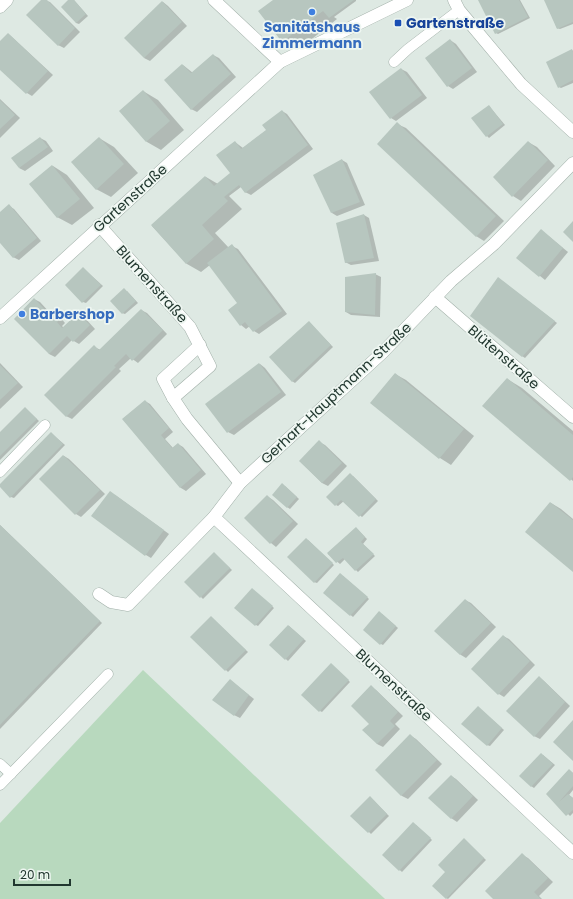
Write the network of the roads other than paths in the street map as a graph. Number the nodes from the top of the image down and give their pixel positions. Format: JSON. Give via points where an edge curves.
{"nodes":[{"id":1,"x":7,"y":0,"type":"edge"},
{"id":2,"x":214,"y":0,"type":"edge"},
{"id":3,"x":407,"y":0,"type":"edge"},
{"id":4,"x":456,"y":5,"type":"edge"},
{"id":5,"x":0,"y":7,"type":"edge"},
{"id":6,"x":280,"y":62,"type":"junction"},
{"id":7,"x":394,"y":62,"type":"dead end"},
{"id":8,"x":573,"y":132,"type":"edge"},
{"id":9,"x":573,"y":163,"type":"edge"},
{"id":10,"x":100,"y":225,"type":"junction"},
{"id":11,"x":435,"y":297,"type":"junction"},
{"id":12,"x":0,"y":318,"type":"edge"},
{"id":13,"x":200,"y":345,"type":"junction"},
{"id":14,"x":173,"y":398,"type":"junction"},
{"id":15,"x":573,"y":417,"type":"edge"},
{"id":16,"x":45,"y":425,"type":"dead end"},
{"id":17,"x":0,"y":472,"type":"edge"},
{"id":18,"x":240,"y":483,"type":"junction"},
{"id":19,"x":214,"y":517,"type":"junction"},
{"id":20,"x":99,"y":594,"type":"dead end"},
{"id":21,"x":108,"y":674,"type":"dead end"},
{"id":22,"x":0,"y":764,"type":"edge"},
{"id":23,"x":11,"y":774,"type":"junction"},
{"id":24,"x":0,"y":785,"type":"edge"},
{"id":25,"x":573,"y":853,"type":"edge"}],
"edges":[{"from":1,"to":5,"type":"street"},
{"from":2,"to":6,"type":"street"},
{"from":3,"to":6,"type":"street","name":"Gartenstraße"},
{"from":4,"to":7,"type":"lane"},
{"from":4,"to":8,"type":"street","via":[[521,84]]},
{"from":6,"to":10,"type":"street","name":"Gartenstraße"},
{"from":9,"to":11,"type":"street","name":"Gerhart-Hauptmann-Straße","via":[[494,244]]},
{"from":10,"to":12,"type":"street","name":"Gartenstraße"},
{"from":10,"to":13,"type":"street","name":"Blumenstraße","via":[[190,327]]},
{"from":11,"to":15,"type":"street","name":"Blütenstraße"},
{"from":11,"to":18,"type":"street","name":"Gerhart-Hauptmann-Straße","via":[[382,353]]},
{"from":13,"to":14,"type":"street","via":[[163,379]]},
{"from":13,"to":14,"type":"street","name":"Blumenstraße","via":[[210,366]]},
{"from":14,"to":18,"type":"street","via":[[187,419]]},
{"from":16,"to":17,"type":"lane"},
{"from":18,"to":19,"type":"street","name":"Gerhart-Hauptmann-Straße"},
{"from":19,"to":20,"type":"street","name":"Gerhart-Hauptmann-Straße","via":[[128,605],[111,602]]},
{"from":19,"to":25,"type":"street","name":"Blumenstraße"},
{"from":21,"to":23,"type":"lane"},
{"from":22,"to":23,"type":"lane"},
{"from":23,"to":24,"type":"lane"}]}
